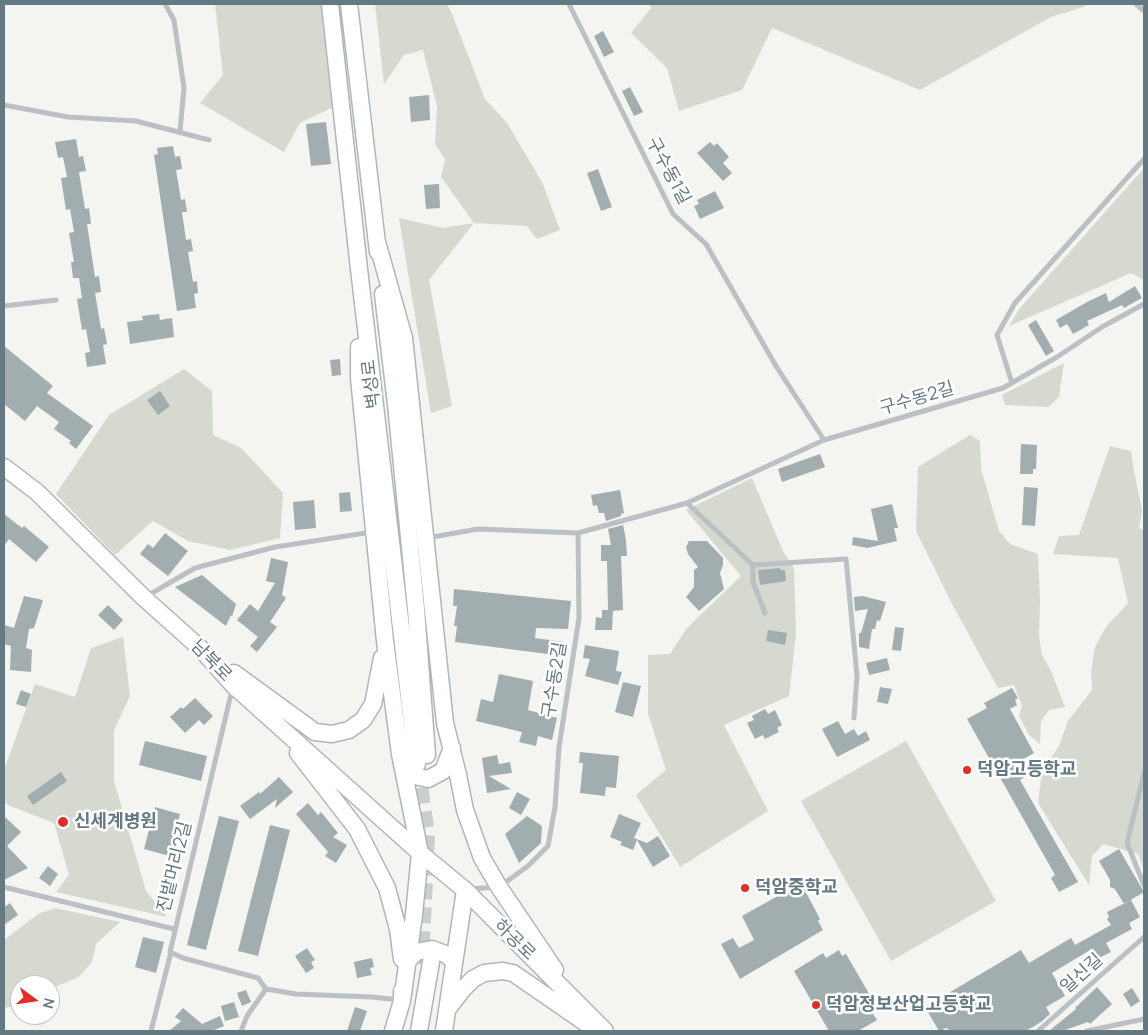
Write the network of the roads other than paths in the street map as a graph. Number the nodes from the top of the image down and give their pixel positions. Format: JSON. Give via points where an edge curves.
{"nodes":[{"id":1,"x":165,"y":4,"type":"edge"},
{"id":2,"x":330,"y":4,"type":"edge"},
{"id":3,"x":349,"y":4,"type":"edge"},
{"id":4,"x":569,"y":4,"type":"edge"},
{"id":5,"x":1136,"y":4,"type":"edge"},
{"id":6,"x":1144,"y":11,"type":"edge"},
{"id":7,"x":4,"y":105,"type":"edge"},
{"id":8,"x":180,"y":131,"type":"junction"},
{"id":9,"x":209,"y":140,"type":"dead end"},
{"id":10,"x":1144,"y":159,"type":"edge"},
{"id":11,"x":377,"y":242,"type":"junction"},
{"id":12,"x":359,"y":270,"type":"junction"},
{"id":13,"x":56,"y":300,"type":"dead end"},
{"id":14,"x":1144,"y":304,"type":"edge"},
{"id":15,"x":4,"y":306,"type":"edge"},
{"id":16,"x":1012,"y":383,"type":"junction"},
{"id":17,"x":824,"y":440,"type":"junction"},
{"id":18,"x":4,"y":467,"type":"edge"},
{"id":19,"x":687,"y":503,"type":"junction"},
{"id":20,"x":578,"y":533,"type":"junction"},
{"id":21,"x":375,"y":534,"type":"junction"},
{"id":22,"x":425,"y":538,"type":"junction"},
{"id":23,"x":753,"y":566,"type":"junction"},
{"id":24,"x":144,"y":598,"type":"junction"},
{"id":25,"x":765,"y":613,"type":"dead end"},
{"id":26,"x":385,"y":641,"type":"junction"},
{"id":27,"x":200,"y":648,"type":"junction"},
{"id":28,"x":233,"y":685,"type":"junction"},
{"id":29,"x":270,"y":718,"type":"junction"},
{"id":30,"x":854,"y":718,"type":"dead end"},
{"id":31,"x":452,"y":748,"type":"junction"},
{"id":32,"x":416,"y":764,"type":"junction"},
{"id":33,"x":1144,"y":773,"type":"edge"},
{"id":34,"x":420,"y":853,"type":"junction"},
{"id":35,"x":1144,"y":885,"type":"edge"},
{"id":36,"x":4,"y":887,"type":"edge"},
{"id":37,"x":499,"y":887,"type":"junction"},
{"id":38,"x":465,"y":890,"type":"junction"},
{"id":39,"x":174,"y":928,"type":"junction"},
{"id":40,"x":1144,"y":937,"type":"edge"},
{"id":41,"x":171,"y":952,"type":"junction"},
{"id":42,"x":454,"y":961,"type":"junction"},
{"id":43,"x":420,"y":962,"type":"junction"},
{"id":44,"x":266,"y":989,"type":"junction"},
{"id":45,"x":402,"y":1001,"type":"junction"},
{"id":46,"x":578,"y":1003,"type":"junction"},
{"id":47,"x":447,"y":1010,"type":"junction"},
{"id":48,"x":1144,"y":1018,"type":"edge"},
{"id":49,"x":151,"y":1031,"type":"edge"},
{"id":50,"x":241,"y":1031,"type":"edge"},
{"id":51,"x":393,"y":1031,"type":"edge"},
{"id":52,"x":410,"y":1031,"type":"edge"},
{"id":53,"x":419,"y":1031,"type":"edge"},
{"id":54,"x":444,"y":1031,"type":"edge"},
{"id":55,"x":598,"y":1031,"type":"edge"},
{"id":56,"x":605,"y":1031,"type":"edge"},
{"id":57,"x":1038,"y":1031,"type":"edge"},
{"id":58,"x":1087,"y":1031,"type":"edge"}],
"edges":[{"from":1,"to":8,"type":"street","via":[[174,20],[184,88]]},
{"from":2,"to":12,"type":"main road","name":"벽성로"},
{"from":3,"to":11,"type":"main road","name":"벽성로"},
{"from":4,"to":17,"type":"street","name":"구수동1길","via":[[673,214],[706,244],[776,366]]},
{"from":5,"to":6,"type":"street"},
{"from":7,"to":8,"type":"street","via":[[68,117],[136,121]]},
{"from":8,"to":9,"type":"street"},
{"from":10,"to":16,"type":"street","via":[[1015,303],[997,336]]},
{"from":11,"to":22,"type":"main road","via":[[404,338]]},
{"from":11,"to":32,"type":"main road","name":"벽성로","via":[[416,609]]},
{"from":12,"to":21,"type":"main road","via":[[359,378]]},
{"from":12,"to":32,"type":"main road","name":"벽성로"},
{"from":13,"to":15,"type":"street"},
{"from":14,"to":16,"type":"street","name":"구수동2길"},
{"from":16,"to":17,"type":"street","name":"구수동2길","via":[[996,391]]},
{"from":17,"to":19,"type":"street","name":"구수동2길"},
{"from":18,"to":24,"type":"main road","name":"남북로","via":[[36,492]]},
{"from":19,"to":20,"type":"street","name":"구수동2길"},
{"from":19,"to":23,"type":"street"},
{"from":20,"to":22,"type":"street","via":[[478,528]]},
{"from":20,"to":37,"type":"street","name":"구수동2길","via":[[579,618],[548,846],[528,866]]},
{"from":21,"to":24,"type":"street","via":[[275,547],[195,568]]},
{"from":21,"to":26,"type":"main road"},
{"from":22,"to":31,"type":"main road","via":[[445,723]]},
{"from":23,"to":25,"type":"street","via":[[753,582]]},
{"from":23,"to":30,"type":"street","via":[[846,559],[857,676]]},
{"from":24,"to":27,"type":"main road","name":"남북로"},
{"from":26,"to":27,"type":"main road","via":[[373,704],[363,720],[349,730],[332,734],[315,732]]},
{"from":26,"to":32,"type":"main road"},
{"from":27,"to":28,"type":"main road","name":"남북로"},
{"from":28,"to":29,"type":"main road","name":"남북로"},
{"from":28,"to":39,"type":"street","name":"진밭머리2길"},
{"from":29,"to":34,"type":"main road","name":"남북로"},
{"from":29,"to":45,"type":"main road","via":[[357,829],[387,888],[398,929]]},
{"from":31,"to":32,"type":"main road","via":[[443,771],[428,779],[410,775]]},
{"from":31,"to":37,"type":"main road","via":[[465,810],[482,858]]},
{"from":32,"to":34,"type":"main road"},
{"from":33,"to":35,"type":"street","via":[[1127,843]]},
{"from":34,"to":38,"type":"main road","name":"하공로"},
{"from":34,"to":43,"type":"main road","via":[[414,915]]},
{"from":36,"to":39,"type":"street"},
{"from":37,"to":38,"type":"street"},
{"from":37,"to":46,"type":"main road"},
{"from":38,"to":42,"type":"main road"},
{"from":38,"to":46,"type":"main road","name":"하공로"},
{"from":39,"to":41,"type":"street","name":"진밭머리2길"},
{"from":40,"to":57,"type":"street","name":"일신길"},
{"from":41,"to":44,"type":"street","via":[[258,978]]},
{"from":41,"to":49,"type":"street","name":"진밭머리2길"},
{"from":42,"to":43,"type":"main road","via":[[432,949],[416,952]]},
{"from":42,"to":47,"type":"main road"},
{"from":43,"to":45,"type":"main road"},
{"from":43,"to":52,"type":"main road"},
{"from":43,"to":53,"type":"main road"},
{"from":44,"to":45,"type":"street"},
{"from":44,"to":50,"type":"street","via":[[247,1016]]},
{"from":45,"to":51,"type":"main road"},
{"from":46,"to":56,"type":"main road","name":"하공로"},
{"from":47,"to":54,"type":"main road"},
{"from":47,"to":55,"type":"main road","via":[[473,979],[484,973],[503,971],[513,973]]},
{"from":48,"to":58,"type":"street"}]}
